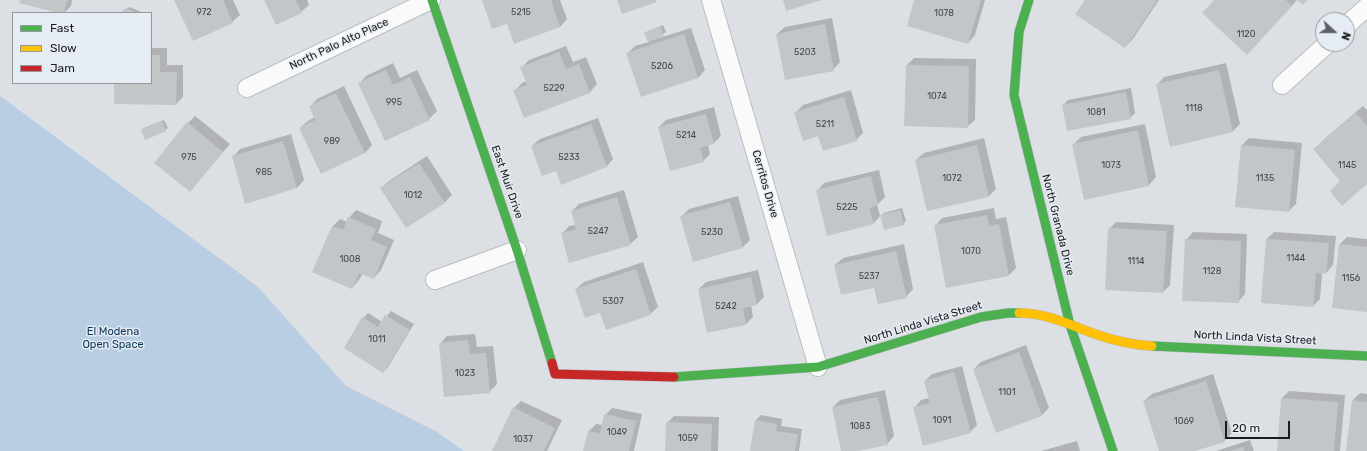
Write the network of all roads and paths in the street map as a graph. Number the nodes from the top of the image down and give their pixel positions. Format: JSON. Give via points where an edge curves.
{"nodes":[{"id":1,"x":431,"y":0,"type":"edge"},
{"id":2,"x":711,"y":0,"type":"edge"},
{"id":3,"x":1029,"y":0,"type":"edge"},
{"id":4,"x":1367,"y":7,"type":"edge"},
{"id":5,"x":1355,"y":18,"type":"edge"},
{"id":6,"x":1318,"y":52,"type":"edge"},
{"id":7,"x":1282,"y":85,"type":"dead end"},
{"id":8,"x":247,"y":88,"type":"dead end"},
{"id":9,"x":517,"y":250,"type":"junction"},
{"id":10,"x":435,"y":280,"type":"dead end"},
{"id":11,"x":1070,"y":325,"type":"junction"},
{"id":12,"x":1367,"y":356,"type":"edge"},
{"id":13,"x":818,"y":367,"type":"junction"},
{"id":14,"x":555,"y":374,"type":"joint"},
{"id":15,"x":1113,"y":451,"type":"edge"}],
"edges":[{"from":1,"to":8,"type":"street","name":"North Palo Alto Place"},
{"from":1,"to":9,"type":"street","name":"East Muir Drive"},
{"from":2,"to":13,"type":"street","name":"Cerritos Drive"},
{"from":3,"to":11,"type":"street","name":"North Granada Drive","via":[[1019,32],[1014,95]]},
{"from":4,"to":5,"type":"street"},
{"from":6,"to":7,"type":"street"},
{"from":9,"to":10,"type":"street"},
{"from":9,"to":14,"type":"street","name":"East Muir Drive"},
{"from":11,"to":12,"type":"street","name":"North Linda Vista Street","via":[[1097,335],[1141,344]]},
{"from":11,"to":13,"type":"street","name":"North Linda Vista Street","via":[[1033,313],[981,317]]},
{"from":11,"to":15,"type":"street","name":"North Granada Drive"},
{"from":13,"to":14,"type":"street","name":"North Linda Vista Street","via":[[682,377]]}]}
